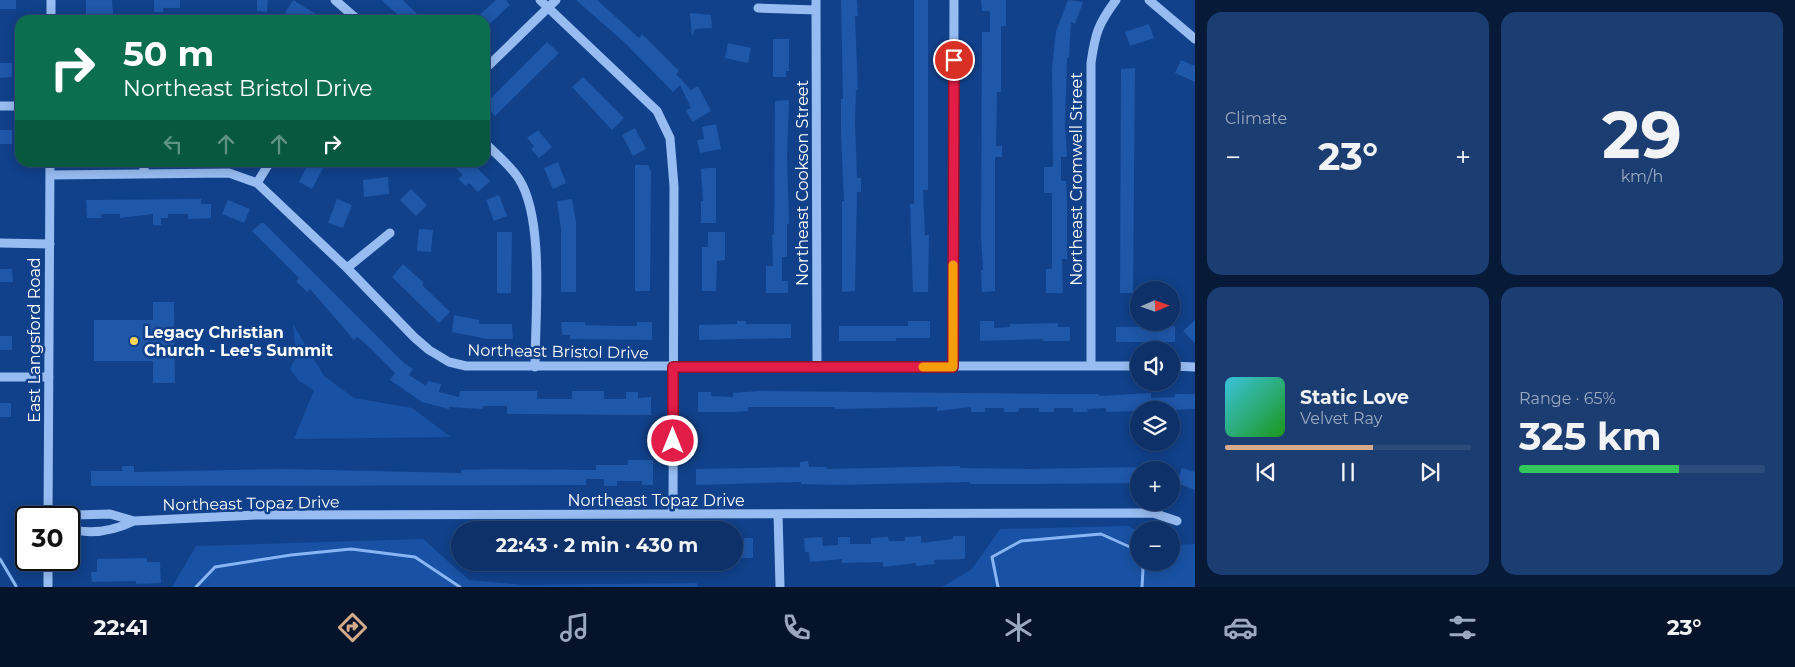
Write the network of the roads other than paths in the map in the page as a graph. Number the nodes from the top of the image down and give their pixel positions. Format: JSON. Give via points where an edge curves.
{"nodes":[{"id":1,"x":51,"y":0,"type":"edge"},
{"id":2,"x":335,"y":0,"type":"edge"},
{"id":3,"x":540,"y":0,"type":"edge"},
{"id":4,"x":556,"y":0,"type":"edge"},
{"id":5,"x":816,"y":0,"type":"edge"},
{"id":6,"x":954,"y":0,"type":"edge"},
{"id":7,"x":1116,"y":0,"type":"edge"},
{"id":8,"x":1150,"y":0,"type":"edge"},
{"id":9,"x":548,"y":8,"type":"junction"},
{"id":10,"x":758,"y":8,"type":"dead end"},
{"id":11,"x":816,"y":10,"type":"junction"},
{"id":12,"x":51,"y":15,"type":"edge"},
{"id":13,"x":352,"y":15,"type":"edge"},
{"id":14,"x":1195,"y":39,"type":"edge"},
{"id":15,"x":490,"y":64,"type":"edge"},
{"id":16,"x":0,"y":106,"type":"edge"},
{"id":17,"x":15,"y":106,"type":"edge"},
{"id":18,"x":490,"y":147,"type":"edge"},
{"id":19,"x":50,"y":167,"type":"edge"},
{"id":20,"x":144,"y":167,"type":"edge"},
{"id":21,"x":267,"y":167,"type":"edge"},
{"id":22,"x":144,"y":173,"type":"junction"},
{"id":23,"x":50,"y":175,"type":"junction"},
{"id":24,"x":257,"y":182,"type":"junction"},
{"id":25,"x":390,"y":233,"type":"dead end"},
{"id":26,"x":0,"y":243,"type":"edge"},
{"id":27,"x":50,"y":244,"type":"junction"},
{"id":28,"x":347,"y":268,"type":"junction"},
{"id":29,"x":1091,"y":365,"type":"junction"},
{"id":30,"x":817,"y":366,"type":"junction"},
{"id":31,"x":1130,"y":366,"type":"edge"},
{"id":32,"x":1180,"y":366,"type":"edge"},
{"id":33,"x":535,"y":367,"type":"junction"},
{"id":34,"x":673,"y":367,"type":"junction"},
{"id":35,"x":953,"y":367,"type":"junction"},
{"id":36,"x":1195,"y":367,"type":"edge"},
{"id":37,"x":0,"y":377,"type":"edge"},
{"id":38,"x":49,"y":377,"type":"junction"},
{"id":39,"x":48,"y":506,"type":"edge"},
{"id":40,"x":673,"y":514,"type":"junction"},
{"id":41,"x":778,"y":514,"type":"junction"},
{"id":42,"x":80,"y":515,"type":"edge"},
{"id":43,"x":134,"y":521,"type":"junction"},
{"id":44,"x":1177,"y":521,"type":"dead end"},
{"id":45,"x":80,"y":531,"type":"edge"},
{"id":46,"x":48,"y":571,"type":"edge"},
{"id":47,"x":780,"y":586,"type":"edge"},
{"id":48,"x":48,"y":587,"type":"edge"}],
"edges":[{"from":1,"to":12,"type":"street"},
{"from":2,"to":13,"type":"street"},
{"from":3,"to":9,"type":"street"},
{"from":4,"to":9,"type":"street"},
{"from":5,"to":11,"type":"street","name":"Northeast Cookson Street"},
{"from":6,"to":35,"type":"street"},
{"from":7,"to":29,"type":"street","name":"Northeast Cromwell Street","via":[[1094,36],[1092,63]]},
{"from":8,"to":14,"type":"street"},
{"from":9,"to":15,"type":"street"},
{"from":9,"to":34,"type":"street","via":[[656,111],[670,138],[674,186]]},
{"from":10,"to":11,"type":"street"},
{"from":11,"to":30,"type":"street","name":"Northeast Cookson Street"},
{"from":16,"to":17,"type":"street"},
{"from":18,"to":33,"type":"street","via":[[519,178],[531,207],[536,240]]},
{"from":19,"to":23,"type":"street","name":"East Langsford Road"},
{"from":20,"to":22,"type":"street"},
{"from":21,"to":24,"type":"street"},
{"from":22,"to":23,"type":"street","name":"Northeast Bristol Drive"},
{"from":22,"to":24,"type":"street","name":"Northeast Bristol Drive","via":[[229,173]]},
{"from":23,"to":27,"type":"street","name":"East Langsford Road"},
{"from":24,"to":28,"type":"street","name":"Northeast Bristol Drive"},
{"from":25,"to":28,"type":"street"},
{"from":26,"to":27,"type":"street"},
{"from":27,"to":38,"type":"street","name":"East Langsford Road"},
{"from":28,"to":33,"type":"street","name":"Northeast Bristol Drive","via":[[414,337],[449,362],[466,366]]},
{"from":29,"to":31,"type":"street","name":"Northeast Bristol Drive"},
{"from":29,"to":35,"type":"street","name":"Northeast Bristol Drive"},
{"from":30,"to":34,"type":"street","name":"Northeast Bristol Drive"},
{"from":30,"to":35,"type":"street","name":"Northeast Bristol Drive"},
{"from":32,"to":36,"type":"street"},
{"from":33,"to":34,"type":"street","name":"Northeast Bristol Drive"},
{"from":34,"to":40,"type":"street"},
{"from":37,"to":38,"type":"street"},
{"from":38,"to":39,"type":"street","name":"East Langsford Road"},
{"from":40,"to":41,"type":"street","name":"Northeast Topaz Drive"},
{"from":40,"to":43,"type":"street","name":"Northeast Topaz Drive","via":[[256,515]]},
{"from":41,"to":44,"type":"street","name":"Northeast Topaz Drive","via":[[1153,513]]},
{"from":41,"to":47,"type":"street"},
{"from":42,"to":43,"type":"street","name":"Northeast Topaz Drive","via":[[110,514]]},
{"from":43,"to":45,"type":"street","name":"Northeast Topaz Drive","via":[[113,531]]},
{"from":46,"to":48,"type":"street"}]}
